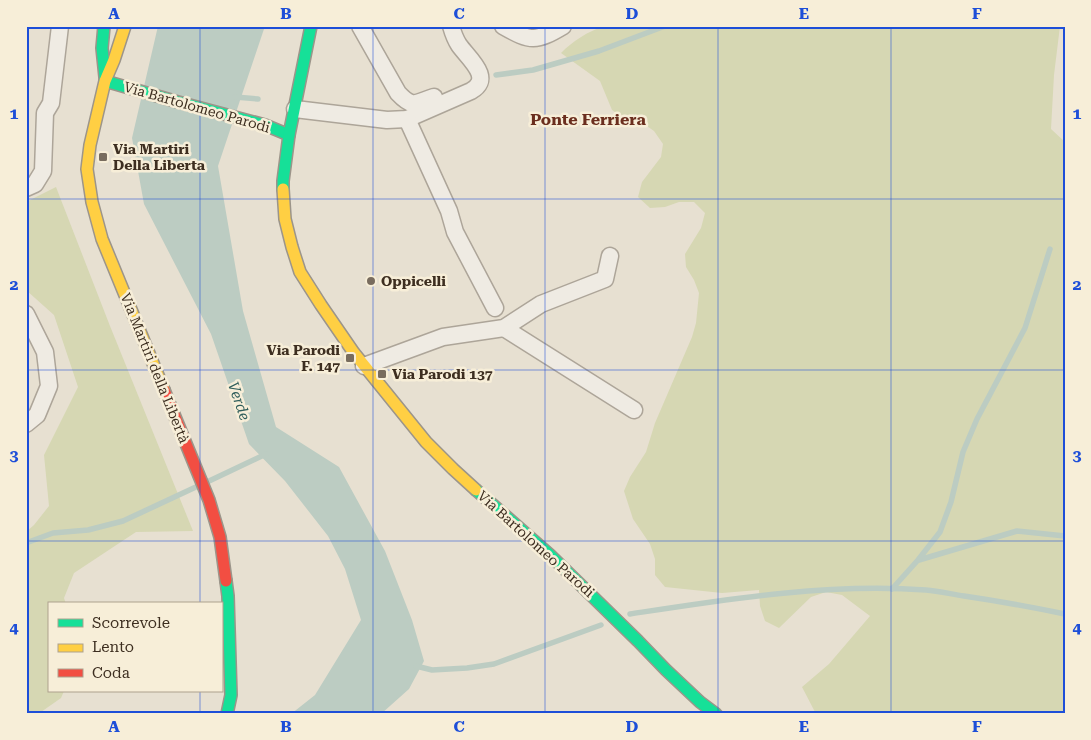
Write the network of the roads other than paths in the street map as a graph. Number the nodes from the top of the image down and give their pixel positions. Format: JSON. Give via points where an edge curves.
{"nodes":[{"id":1,"x":60,"y":26,"type":"edge"},
{"id":2,"x":104,"y":26,"type":"edge"},
{"id":3,"x":125,"y":26,"type":"edge"},
{"id":4,"x":311,"y":26,"type":"edge"},
{"id":5,"x":360,"y":26,"type":"edge"},
{"id":6,"x":451,"y":26,"type":"edge"},
{"id":7,"x":503,"y":26,"type":"edge"},
{"id":8,"x":563,"y":26,"type":"edge"},
{"id":9,"x":105,"y":80,"type":"junction"},
{"id":10,"x":456,"y":97,"type":"junction"},
{"id":11,"x":295,"y":109,"type":"junction"},
{"id":12,"x":407,"y":119,"type":"junction"},
{"id":13,"x":288,"y":134,"type":"junction"},
{"id":14,"x":26,"y":188,"type":"edge"},
{"id":15,"x":610,"y":256,"type":"dead end"},
{"id":16,"x":495,"y":308,"type":"dead end"},
{"id":17,"x":26,"y":314,"type":"edge"},
{"id":18,"x":504,"y":328,"type":"junction"},
{"id":19,"x":364,"y":366,"type":"junction"},
{"id":20,"x":634,"y":410,"type":"dead end"},
{"id":21,"x":26,"y":424,"type":"edge"},
{"id":22,"x":227,"y":714,"type":"edge"},
{"id":23,"x":716,"y":714,"type":"edge"}],
"edges":[{"from":1,"to":14,"type":"street","via":[[51,104],[45,113],[43,171],[35,184]]},
{"from":2,"to":9,"type":"main road"},
{"from":3,"to":9,"type":"main road","name":"Via Martiri della Libertà"},
{"from":4,"to":11,"type":"main road","name":"Via Bartolomeo Parodi"},
{"from":5,"to":10,"type":"street","via":[[405,101],[410,104],[450,92]]},
{"from":6,"to":10,"type":"street","via":[[459,45],[476,66],[480,79],[476,88]]},
{"from":7,"to":8,"type":"street","via":[[528,38],[548,35]]},
{"from":9,"to":13,"type":"main road","name":"Via Bartolomeo Parodi"},
{"from":9,"to":22,"type":"main road","name":"Via Martiri della Libertà","via":[[87,169],[92,202],[102,239],[209,500],[220,537],[228,596],[230,695]]},
{"from":10,"to":12,"type":"street"},
{"from":11,"to":12,"type":"street","via":[[387,120]]},
{"from":11,"to":13,"type":"main road","name":"Via Bartolomeo Parodi"},
{"from":12,"to":16,"type":"street","via":[[449,211],[454,232]]},
{"from":13,"to":19,"type":"main road","name":"Via Bartolomeo Parodi","via":[[283,182],[285,219],[300,272]]},
{"from":15,"to":18,"type":"street","via":[[606,279],[542,304]]},
{"from":17,"to":21,"type":"street","via":[[45,352],[49,386],[37,415]]},
{"from":18,"to":19,"type":"street","via":[[443,337]]},
{"from":18,"to":20,"type":"street"},
{"from":19,"to":23,"type":"main road","name":"Via Bartolomeo Parodi","via":[[426,442],[453,469],[550,555],[666,670]]}]}
